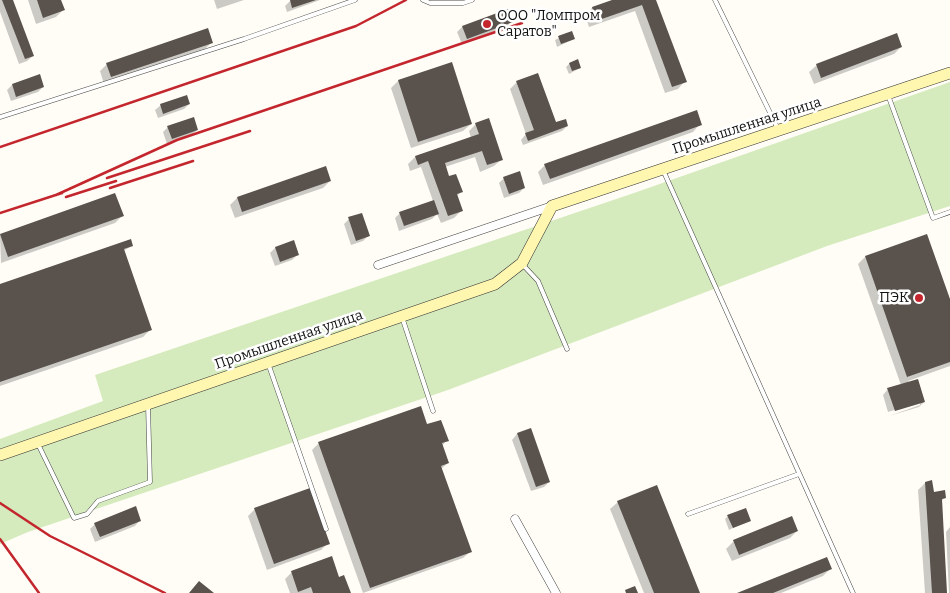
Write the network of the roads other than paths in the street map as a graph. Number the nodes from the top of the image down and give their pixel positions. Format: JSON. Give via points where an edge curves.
{"nodes":[{"id":1,"x":355,"y":0,"type":"edge"},
{"id":2,"x":423,"y":0,"type":"edge"},
{"id":3,"x":472,"y":0,"type":"edge"},
{"id":4,"x":715,"y":0,"type":"edge"},
{"id":5,"x":950,"y":73,"type":"edge"},
{"id":6,"x":888,"y":95,"type":"junction"},
{"id":7,"x":0,"y":117,"type":"edge"},
{"id":8,"x":779,"y":131,"type":"junction"},
{"id":9,"x":663,"y":170,"type":"junction"},
{"id":10,"x":552,"y":206,"type":"junction"},
{"id":11,"x":950,"y":212,"type":"edge"},
{"id":12,"x":522,"y":263,"type":"junction"},
{"id":13,"x":378,"y":265,"type":"dead end"},
{"id":14,"x":402,"y":317,"type":"junction"},
{"id":15,"x":568,"y":349,"type":"dead end"},
{"id":16,"x":268,"y":364,"type":"junction"},
{"id":17,"x":148,"y":404,"type":"junction"},
{"id":18,"x":434,"y":412,"type":"dead end"},
{"id":19,"x":38,"y":442,"type":"junction"},
{"id":20,"x":0,"y":455,"type":"edge"},
{"id":21,"x":799,"y":474,"type":"junction"},
{"id":22,"x":688,"y":514,"type":"dead end"},
{"id":23,"x":515,"y":519,"type":"dead end"},
{"id":24,"x":326,"y":529,"type":"dead end"},
{"id":25,"x":556,"y":593,"type":"edge"},
{"id":26,"x":853,"y":593,"type":"edge"}],
"edges":[{"from":1,"to":7,"type":"lane"},
{"from":2,"to":3,"type":"lane","via":[[463,3]]},
{"from":4,"to":8,"type":"lane"},
{"from":5,"to":6,"type":"street","name":"Промышленная улица"},
{"from":6,"to":8,"type":"street","name":"Промышленная улица"},
{"from":6,"to":11,"type":"lane","via":[[933,218]]},
{"from":8,"to":9,"type":"street","name":"Промышленная улица"},
{"from":9,"to":10,"type":"street","name":"Промышленная улица"},
{"from":9,"to":21,"type":"lane"},
{"from":10,"to":12,"type":"street","name":"Промышленная улица"},
{"from":10,"to":13,"type":"street","name":"Промышленная улица"},
{"from":12,"to":14,"type":"street","name":"Промышленная улица","via":[[496,284]]},
{"from":12,"to":15,"type":"lane","via":[[538,281]]},
{"from":14,"to":16,"type":"street","name":"Промышленная улица"},
{"from":14,"to":18,"type":"lane"},
{"from":16,"to":17,"type":"street","name":"Промышленная улица"},
{"from":16,"to":24,"type":"lane"},
{"from":17,"to":19,"type":"street","name":"Промышленная улица"},
{"from":17,"to":19,"type":"lane","via":[[150,482],[98,501],[87,514],[74,518]]},
{"from":19,"to":20,"type":"street","name":"Промышленная улица"},
{"from":21,"to":22,"type":"lane"},
{"from":21,"to":26,"type":"lane"},
{"from":23,"to":25,"type":"street"}]}
